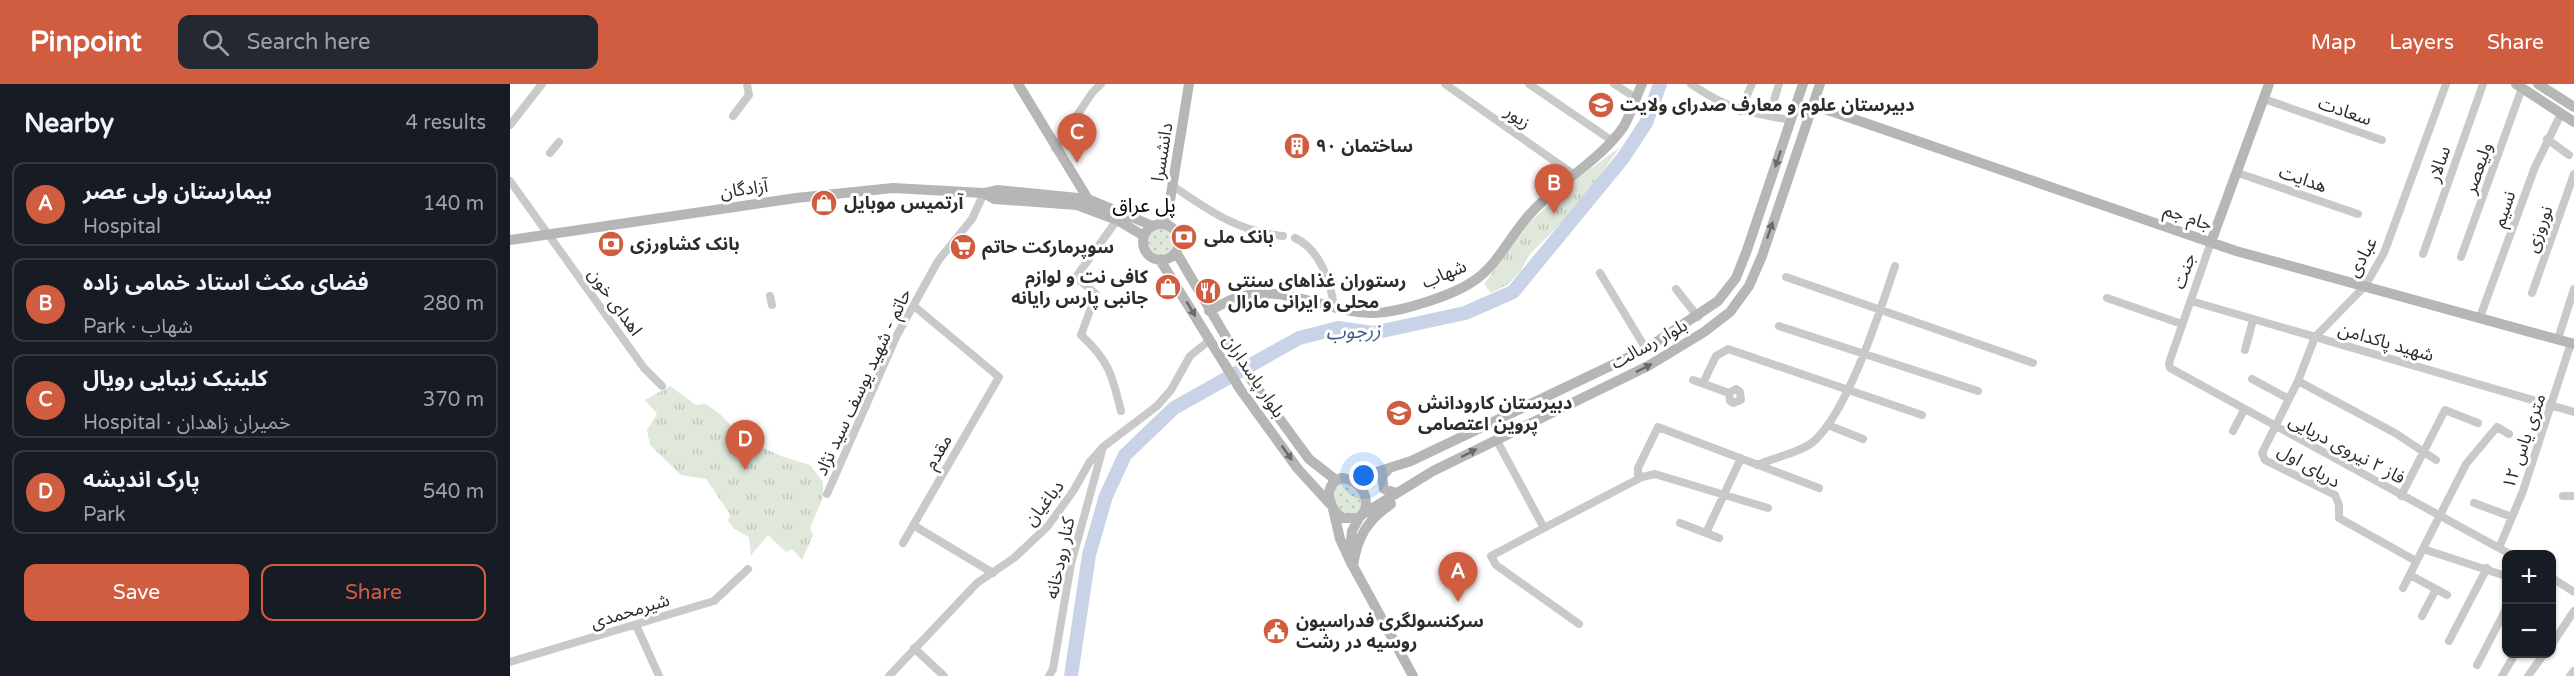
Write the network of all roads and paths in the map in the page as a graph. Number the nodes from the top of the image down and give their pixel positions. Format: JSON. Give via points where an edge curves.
{"nodes":[{"id":1,"x":542,"y":84,"type":"edge"},
{"id":2,"x":747,"y":84,"type":"edge"},
{"id":3,"x":1018,"y":84,"type":"edge"},
{"id":4,"x":1101,"y":84,"type":"edge"},
{"id":5,"x":1190,"y":84,"type":"edge"},
{"id":6,"x":1445,"y":84,"type":"edge"},
{"id":7,"x":1529,"y":84,"type":"edge"},
{"id":8,"x":1614,"y":84,"type":"edge"},
{"id":9,"x":1642,"y":84,"type":"edge"},
{"id":10,"x":1691,"y":84,"type":"edge"},
{"id":11,"x":1752,"y":84,"type":"edge"},
{"id":12,"x":1779,"y":84,"type":"edge"},
{"id":13,"x":1803,"y":84,"type":"edge"},
{"id":14,"x":1820,"y":84,"type":"edge"},
{"id":15,"x":2269,"y":84,"type":"edge"},
{"id":16,"x":2446,"y":84,"type":"edge"},
{"id":17,"x":2483,"y":84,"type":"edge"},
{"id":18,"x":2521,"y":85,"type":"edge"},
{"id":19,"x":2542,"y":87,"type":"edge"},
{"id":20,"x":1636,"y":98,"type":"junction"},
{"id":21,"x":2264,"y":99,"type":"junction"},
{"id":22,"x":2540,"y":100,"type":"junction"},
{"id":23,"x":2572,"y":101,"type":"edge"},
{"id":24,"x":1813,"y":105,"type":"junction"},
{"id":25,"x":1740,"y":111,"type":"junction"},
{"id":26,"x":2561,"y":114,"type":"junction"},
{"id":27,"x":733,"y":116,"type":"dead end"},
{"id":28,"x":1768,"y":116,"type":"junction"},
{"id":29,"x":1791,"y":120,"type":"junction"},
{"id":30,"x":2574,"y":122,"type":"edge"},
{"id":31,"x":510,"y":125,"type":"edge"},
{"id":32,"x":2547,"y":139,"type":"junction"},
{"id":33,"x":1611,"y":140,"type":"junction"},
{"id":34,"x":2382,"y":140,"type":"dead end"},
{"id":35,"x":559,"y":142,"type":"dead end"},
{"id":36,"x":1055,"y":148,"type":"junction"},
{"id":37,"x":550,"y":153,"type":"dead end"},
{"id":38,"x":2570,"y":155,"type":"dead end"},
{"id":39,"x":2238,"y":173,"type":"junction"},
{"id":40,"x":1574,"y":174,"type":"junction"},
{"id":41,"x":2574,"y":174,"type":"edge"},
{"id":42,"x":510,"y":181,"type":"edge"},
{"id":43,"x":1075,"y":182,"type":"junction"},
{"id":44,"x":1173,"y":186,"type":"junction"},
{"id":45,"x":984,"y":193,"type":"junction"},
{"id":46,"x":1073,"y":196,"type":"junction"},
{"id":47,"x":1088,"y":198,"type":"junction"},
{"id":48,"x":2358,"y":214,"type":"dead end"},
{"id":49,"x":1117,"y":220,"type":"junction"},
{"id":50,"x":1166,"y":225,"type":"junction"},
{"id":51,"x":1153,"y":226,"type":"junction"},
{"id":52,"x":547,"y":234,"type":"junction"},
{"id":53,"x":1144,"y":236,"type":"junction"},
{"id":54,"x":1283,"y":236,"type":"dead end"},
{"id":55,"x":1295,"y":238,"type":"dead end"},
{"id":56,"x":510,"y":240,"type":"edge"},
{"id":57,"x":2211,"y":242,"type":"junction"},
{"id":58,"x":1176,"y":252,"type":"junction"},
{"id":59,"x":2423,"y":254,"type":"dead end"},
{"id":60,"x":2461,"y":257,"type":"dead end"},
{"id":61,"x":1160,"y":260,"type":"junction"},
{"id":62,"x":1895,"y":266,"type":"dead end"},
{"id":63,"x":1600,"y":273,"type":"dead end"},
{"id":64,"x":1786,"y":277,"type":"dead end"},
{"id":65,"x":2366,"y":286,"type":"junction"},
{"id":66,"x":1676,"y":289,"type":"dead end"},
{"id":67,"x":2574,"y":290,"type":"edge"},
{"id":68,"x":2532,"y":293,"type":"dead end"},
{"id":69,"x":2106,"y":298,"type":"dead end"},
{"id":70,"x":2191,"y":301,"type":"junction"},
{"id":71,"x":914,"y":306,"type":"junction"},
{"id":72,"x":1334,"y":307,"type":"junction"},
{"id":73,"x":1880,"y":309,"type":"junction"},
{"id":74,"x":1209,"y":311,"type":"junction"},
{"id":75,"x":1698,"y":317,"type":"junction"},
{"id":76,"x":2480,"y":317,"type":"junction"},
{"id":77,"x":2253,"y":320,"type":"junction"},
{"id":78,"x":2182,"y":324,"type":"junction"},
{"id":79,"x":1779,"y":326,"type":"dead end"},
{"id":80,"x":2315,"y":337,"type":"junction"},
{"id":81,"x":2558,"y":339,"type":"junction"},
{"id":82,"x":1210,"y":340,"type":"junction"},
{"id":83,"x":2573,"y":343,"type":"edge"},
{"id":84,"x":1646,"y":349,"type":"junction"},
{"id":85,"x":2245,"y":350,"type":"dead end"},
{"id":86,"x":1864,"y":354,"type":"junction"},
{"id":87,"x":2033,"y":363,"type":"dead end"},
{"id":88,"x":2170,"y":368,"type":"joint"},
{"id":89,"x":2252,"y":379,"type":"dead end"},
{"id":90,"x":1693,"y":380,"type":"dead end"},
{"id":91,"x":2298,"y":381,"type":"junction"},
{"id":92,"x":1702,"y":383,"type":"junction"},
{"id":93,"x":662,"y":386,"type":"dead end"},
{"id":94,"x":1846,"y":390,"type":"junction"},
{"id":95,"x":1978,"y":391,"type":"dead end"},
{"id":96,"x":1729,"y":393,"type":"dead end"},
{"id":97,"x":2289,"y":399,"type":"junction"},
{"id":98,"x":2553,"y":405,"type":"junction"},
{"id":99,"x":2244,"y":410,"type":"junction"},
{"id":100,"x":1120,"y":411,"type":"dead end"},
{"id":101,"x":2574,"y":412,"type":"edge"},
{"id":102,"x":1922,"y":415,"type":"dead end"},
{"id":103,"x":2478,"y":423,"type":"dead end"},
{"id":104,"x":1828,"y":425,"type":"junction"},
{"id":105,"x":2274,"y":427,"type":"junction"},
{"id":106,"x":2233,"y":431,"type":"dead end"},
{"id":107,"x":2509,"y":434,"type":"dead end"},
{"id":108,"x":1496,"y":439,"type":"junction"},
{"id":109,"x":1863,"y":439,"type":"dead end"},
{"id":110,"x":1103,"y":447,"type":"junction"},
{"id":111,"x":2422,"y":451,"type":"junction"},
{"id":112,"x":1741,"y":458,"type":"junction"},
{"id":113,"x":2436,"y":460,"type":"dead end"},
{"id":114,"x":1757,"y":465,"type":"junction"},
{"id":115,"x":1387,"y":471,"type":"junction"},
{"id":116,"x":1433,"y":471,"type":"junction"},
{"id":117,"x":1638,"y":479,"type":"junction"},
{"id":118,"x":1335,"y":480,"type":"junction"},
{"id":119,"x":1352,"y":480,"type":"junction"},
{"id":120,"x":1819,"y":488,"type":"dead end"},
{"id":121,"x":1396,"y":493,"type":"junction"},
{"id":122,"x":826,"y":494,"type":"dead end"},
{"id":123,"x":1724,"y":494,"type":"junction"},
{"id":124,"x":2402,"y":496,"type":"junction"},
{"id":125,"x":2563,"y":496,"type":"dead end"},
{"id":126,"x":2574,"y":496,"type":"edge"},
{"id":127,"x":2474,"y":503,"type":"dead end"},
{"id":128,"x":1332,"y":506,"type":"junction"},
{"id":129,"x":1768,"y":508,"type":"dead end"},
{"id":130,"x":1361,"y":516,"type":"junction"},
{"id":131,"x":2439,"y":516,"type":"junction"},
{"id":132,"x":2512,"y":517,"type":"junction"},
{"id":133,"x":1680,"y":523,"type":"dead end"},
{"id":134,"x":913,"y":525,"type":"junction"},
{"id":135,"x":1544,"y":528,"type":"junction"},
{"id":136,"x":1706,"y":532,"type":"junction"},
{"id":137,"x":1719,"y":538,"type":"dead end"},
{"id":138,"x":903,"y":543,"type":"dead end"},
{"id":139,"x":2499,"y":548,"type":"junction"},
{"id":140,"x":2423,"y":549,"type":"junction"},
{"id":141,"x":2502,"y":550,"type":"edge"},
{"id":142,"x":2416,"y":561,"type":"junction"},
{"id":143,"x":1353,"y":566,"type":"junction"},
{"id":144,"x":2487,"y":568,"type":"junction"},
{"id":145,"x":748,"y":569,"type":"dead end"},
{"id":146,"x":993,"y":573,"type":"junction"},
{"id":147,"x":2502,"y":574,"type":"edge"},
{"id":148,"x":2410,"y":575,"type":"junction"},
{"id":149,"x":2556,"y":581,"type":"edge"},
{"id":150,"x":2403,"y":588,"type":"dead end"},
{"id":151,"x":2436,"y":589,"type":"junction"},
{"id":152,"x":2574,"y":592,"type":"edge"},
{"id":153,"x":2446,"y":595,"type":"dead end"},
{"id":154,"x":2574,"y":612,"type":"edge"},
{"id":155,"x":2422,"y":616,"type":"dead end"},
{"id":156,"x":2502,"y":617,"type":"edge"},
{"id":157,"x":1579,"y":624,"type":"dead end"},
{"id":158,"x":636,"y":626,"type":"junction"},
{"id":159,"x":2556,"y":638,"type":"edge"},
{"id":160,"x":2449,"y":641,"type":"dead end"},
{"id":161,"x":914,"y":648,"type":"junction"},
{"id":162,"x":2513,"y":658,"type":"edge"},
{"id":163,"x":2541,"y":658,"type":"edge"},
{"id":164,"x":510,"y":662,"type":"edge"},
{"id":165,"x":2477,"y":665,"type":"dead end"},
{"id":166,"x":2574,"y":671,"type":"edge"},
{"id":167,"x":659,"y":676,"type":"edge"},
{"id":168,"x":889,"y":676,"type":"edge"},
{"id":169,"x":944,"y":676,"type":"edge"},
{"id":170,"x":1049,"y":676,"type":"edge"},
{"id":171,"x":1413,"y":676,"type":"edge"},
{"id":172,"x":2502,"y":676,"type":"edge"},
{"id":173,"x":2528,"y":676,"type":"edge"},
{"id":174,"x":2570,"y":676,"type":"edge"}],
"edges":[{"from":1,"to":31,"type":"street"},
{"from":2,"to":27,"type":"street","via":[[749,95]]},
{"from":3,"to":36,"type":"main road"},
{"from":4,"to":36,"type":"street"},
{"from":5,"to":44,"type":"main road","name":"دانشسرا"},
{"from":6,"to":40,"type":"street","name":"زیور"},
{"from":7,"to":33,"type":"street"},
{"from":8,"to":20,"type":"street"},
{"from":9,"to":20,"type":"main road","name":"شهاب"},
{"from":10,"to":25,"type":"street"},
{"from":11,"to":25,"type":"street"},
{"from":12,"to":28,"type":"street"},
{"from":13,"to":29,"type":"main road","name":"بلوار رسالت"},
{"from":14,"to":24,"type":"main road","name":"بلوار رسالت"},
{"from":15,"to":21,"type":"main road","name":"جنت"},
{"from":16,"to":65,"type":"street","name":"عبادی","via":[[2384,254]]},
{"from":17,"to":59,"type":"street","name":"سالار"},
{"from":18,"to":22,"type":"main road"},
{"from":18,"to":60,"type":"street","name":"ولیعصر"},
{"from":19,"to":22,"type":"main road"},
{"from":19,"to":23,"type":"main road"},
{"from":20,"to":33,"type":"main road","name":"شهاب","via":[[1623,126]]},
{"from":21,"to":34,"type":"street","name":"سعادت"},
{"from":21,"to":39,"type":"main road","name":"جنت"},
{"from":22,"to":26,"type":"main road"},
{"from":23,"to":26,"type":"main road"},
{"from":24,"to":57,"type":"main road","name":"جام جم"},
{"from":108,"to":24,"type":"main road","name":"بلوار رسالت","one_way":true,"via":[[1648,366],[1730,312],[1749,286],[1762,256]]},
{"from":25,"to":28,"type":"street"},
{"from":26,"to":30,"type":"main road"},
{"from":26,"to":32,"type":"street","name":"نسیم"},
{"from":28,"to":29,"type":"street"},
{"from":29,"to":75,"type":"main road","name":"بلوار رسالت","one_way":true,"via":[[1736,278],[1718,301]]},
{"from":32,"to":38,"type":"street"},
{"from":32,"to":76,"type":"street","name":"نسیم"},
{"from":33,"to":40,"type":"main road","name":"شهاب"},
{"from":35,"to":37,"type":"street"},
{"from":36,"to":43,"type":"main road"},
{"from":39,"to":48,"type":"street","name":"هدایت"},
{"from":39,"to":57,"type":"main road","name":"جنت"},
{"from":40,"to":72,"type":"main road","name":"شهاب","via":[[1532,211],[1473,282],[1404,307],[1374,313]]},
{"from":41,"to":68,"type":"street","name":"نوروزی"},
{"from":42,"to":52,"type":"street","name":"اهدای خون"},
{"from":43,"to":46,"type":"main road","via":[[1077,193]]},
{"from":43,"to":47,"type":"main road"},
{"from":44,"to":50,"type":"main road","name":"دانشسرا"},
{"from":44,"to":54,"type":"street","via":[[1244,229]]},
{"from":45,"to":46,"type":"main road","name":"آزادگان","via":[[997,190]]},
{"from":45,"to":49,"type":"main road","name":"آزادگان","via":[[994,199],[1077,205]]},
{"from":45,"to":52,"type":"main road","name":"آزادگان","via":[[893,188]]},
{"from":45,"to":71,"type":"street","name":"حاتم - شهید یوسف سید نژاد","via":[[972,219],[938,261]]},
{"from":46,"to":47,"type":"main road","name":"آزادگان"},
{"from":47,"to":51,"type":"main road","name":"آزادگان"},
{"from":49,"to":53,"type":"main road","name":"آزادگان"},
{"from":49,"to":100,"type":"street","via":[[1076,277],[1096,294],[1081,335],[1103,356]]},
{"from":50,"to":51,"type":"main road"},
{"from":50,"to":58,"type":"main road","via":[[1177,234]]},
{"from":51,"to":53,"type":"main road"},
{"from":52,"to":56,"type":"main road","name":"آزادگان"},
{"from":52,"to":93,"type":"street","name":"اهدای خون","via":[[644,368]]},
{"from":53,"to":61,"type":"main road","via":[[1145,250]]},
{"from":55,"to":72,"type":"street","via":[[1322,267],[1331,285]]},
{"from":57,"to":65,"type":"main road","name":"جام جم"},
{"from":57,"to":70,"type":"street","name":"جنت"},
{"from":58,"to":61,"type":"main road"},
{"from":58,"to":74,"type":"main road","name":"بلوار پاسداران"},
{"from":61,"to":82,"type":"main road","name":"بلوار پاسداران","one_way":true},
{"from":62,"to":73,"type":"street"},
{"from":63,"to":84,"type":"street"},
{"from":64,"to":73,"type":"street"},
{"from":65,"to":76,"type":"main road","name":"جام جم"},
{"from":65,"to":80,"type":"street","name":"عبادی"},
{"from":66,"to":75,"type":"street"},
{"from":67,"to":81,"type":"street"},
{"from":69,"to":78,"type":"street"},
{"from":70,"to":77,"type":"street","name":"شهید پاکدامن"},
{"from":70,"to":78,"type":"street","name":"جنت"},
{"from":71,"to":122,"type":"street","name":"حاتم - شهید یوسف سید نژاد","via":[[897,335]]},
{"from":71,"to":134,"type":"street","name":"مقدم","via":[[999,377]]},
{"from":72,"to":74,"type":"main road","name":"شهاب","via":[[1305,298],[1271,295],[1243,296]]},
{"from":73,"to":86,"type":"street"},
{"from":73,"to":87,"type":"street"},
{"from":74,"to":118,"type":"main road","name":"بلوار پاسداران","via":[[1252,381],[1309,459]]},
{"from":75,"to":84,"type":"main road","name":"بلوار رسالت"},
{"from":76,"to":81,"type":"main road","name":"جام جم"},
{"from":77,"to":80,"type":"street","name":"شهید پاکدامن"},
{"from":77,"to":85,"type":"street"},
{"from":78,"to":88,"type":"street","name":"جنت"},
{"from":79,"to":86,"type":"street"},
{"from":80,"to":91,"type":"street","name":"عبادی"},
{"from":80,"to":98,"type":"street","name":"شهید پاکدامن"},
{"from":81,"to":83,"type":"main road","name":"جام جم"},
{"from":82,"to":110,"type":"street","name":"دباغیان","via":[[1190,356],[1157,406]]},
{"from":82,"to":128,"type":"main road","name":"بلوار پاسداران","one_way":true,"via":[[1240,389],[1298,468]]},
{"from":83,"to":98,"type":"street","name":"۱۲ متری یاس"},
{"from":84,"to":115,"type":"main road","name":"بلوار رسالت"},
{"from":86,"to":94,"type":"street"},
{"from":86,"to":95,"type":"street"},
{"from":88,"to":99,"type":"street","name":"فاز ۲ نیروی دریایی"},
{"from":89,"to":97,"type":"street"},
{"from":90,"to":92,"type":"street"},
{"from":91,"to":97,"type":"street","name":"عبادی"},
{"from":91,"to":111,"type":"street"},
{"from":92,"to":94,"type":"street","via":[[1716,356],[1728,349]]},
{"from":92,"to":96,"type":"street"},
{"from":94,"to":102,"type":"street"},
{"from":94,"to":104,"type":"street"},
{"from":97,"to":105,"type":"street","name":"عبادی"},
{"from":98,"to":101,"type":"street","name":"شهید پاکدامن"},
{"from":98,"to":132,"type":"street","name":"۱۲ متری یاس"},
{"from":99,"to":105,"type":"street","name":"فاز ۲ نیروی دریایی"},
{"from":99,"to":106,"type":"street"},
{"from":103,"to":111,"type":"street","via":[[2445,410]]},
{"from":104,"to":109,"type":"street"},
{"from":104,"to":114,"type":"street","via":[[1811,443]]},
{"from":105,"to":124,"type":"street","name":"فاز ۲ نیروی دریایی"},
{"from":105,"to":142,"type":"street","name":"دریای اول","via":[[2262,453],[2265,460],[2335,495],[2339,518]]},
{"from":107,"to":131,"type":"street","via":[[2497,427],[2466,464]]},
{"from":116,"to":108,"type":"main road","name":"بلوار رسالت","one_way":true},
{"from":108,"to":135,"type":"street"},
{"from":110,"to":146,"type":"street","name":"دباغیان","via":[[1048,526]]},
{"from":110,"to":170,"type":"street","name":"کنار رودخانه","via":[[1071,564]]},
{"from":111,"to":113,"type":"street"},
{"from":111,"to":124,"type":"street"},
{"from":112,"to":114,"type":"street"},
{"from":112,"to":117,"type":"street","via":[[1658,427],[1638,468]]},
{"from":112,"to":123,"type":"street"},
{"from":114,"to":120,"type":"street"},
{"from":115,"to":119,"type":"main road","name":"بلوار رسالت"},
{"from":115,"to":121,"type":"main road","via":[[1382,476],[1384,489]]},
{"from":116,"to":121,"type":"main road","name":"بلوار رسالت"},
{"from":116,"to":143,"type":"main road","via":[[1365,527]]},
{"from":117,"to":123,"type":"street","via":[[1660,474]]},
{"from":117,"to":135,"type":"street"},
{"from":118,"to":119,"type":"main road"},
{"from":118,"to":128,"type":"main road","via":[[1329,490]]},
{"from":119,"to":130,"type":"main road","via":[[1364,494],[1366,503]]},
{"from":121,"to":130,"type":"main road","name":"بلوار رسالت"},
{"from":123,"to":129,"type":"street"},
{"from":123,"to":136,"type":"street"},
{"from":124,"to":131,"type":"street","name":"فاز ۲ نیروی دریایی"},
{"from":125,"to":126,"type":"street"},
{"from":127,"to":132,"type":"street"},
{"from":128,"to":130,"type":"main road","via":[[1348,520]]},
{"from":128,"to":143,"type":"main road","via":[[1340,539]]},
{"from":130,"to":143,"type":"main road","via":[[1352,531],[1349,548]]},
{"from":131,"to":139,"type":"street","name":"فاز ۲ نیروی دریایی"},
{"from":131,"to":140,"type":"street"},
{"from":132,"to":139,"type":"street","name":"۱۲ متری یاس"},
{"from":133,"to":136,"type":"street"},
{"from":134,"to":138,"type":"street","name":"مقدم"},
{"from":134,"to":146,"type":"street"},
{"from":135,"to":157,"type":"street","via":[[1491,556],[1496,565]]},
{"from":136,"to":137,"type":"street"},
{"from":139,"to":141,"type":"street","name":"فاز ۲ نیروی دریایی"},
{"from":140,"to":142,"type":"street"},
{"from":140,"to":144,"type":"street"},
{"from":142,"to":148,"type":"street"},
{"from":143,"to":171,"type":"main road"},
{"from":144,"to":147,"type":"street"},
{"from":144,"to":160,"type":"street"},
{"from":145,"to":158,"type":"street","name":"شیرمحمدی","via":[[714,601]]},
{"from":146,"to":161,"type":"street","name":"دباغیان","via":[[977,583]]},
{"from":148,"to":150,"type":"street"},
{"from":148,"to":151,"type":"street"},
{"from":149,"to":152,"type":"street"},
{"from":151,"to":153,"type":"street"},
{"from":151,"to":155,"type":"street"},
{"from":154,"to":159,"type":"street"},
{"from":156,"to":165,"type":"street"},
{"from":158,"to":164,"type":"street","name":"شیرمحمدی"},
{"from":158,"to":167,"type":"street"},
{"from":161,"to":168,"type":"street","name":"دباغیان"},
{"from":161,"to":169,"type":"street"},
{"from":162,"to":172,"type":"street"},
{"from":163,"to":173,"type":"street"},
{"from":166,"to":174,"type":"street"}]}
